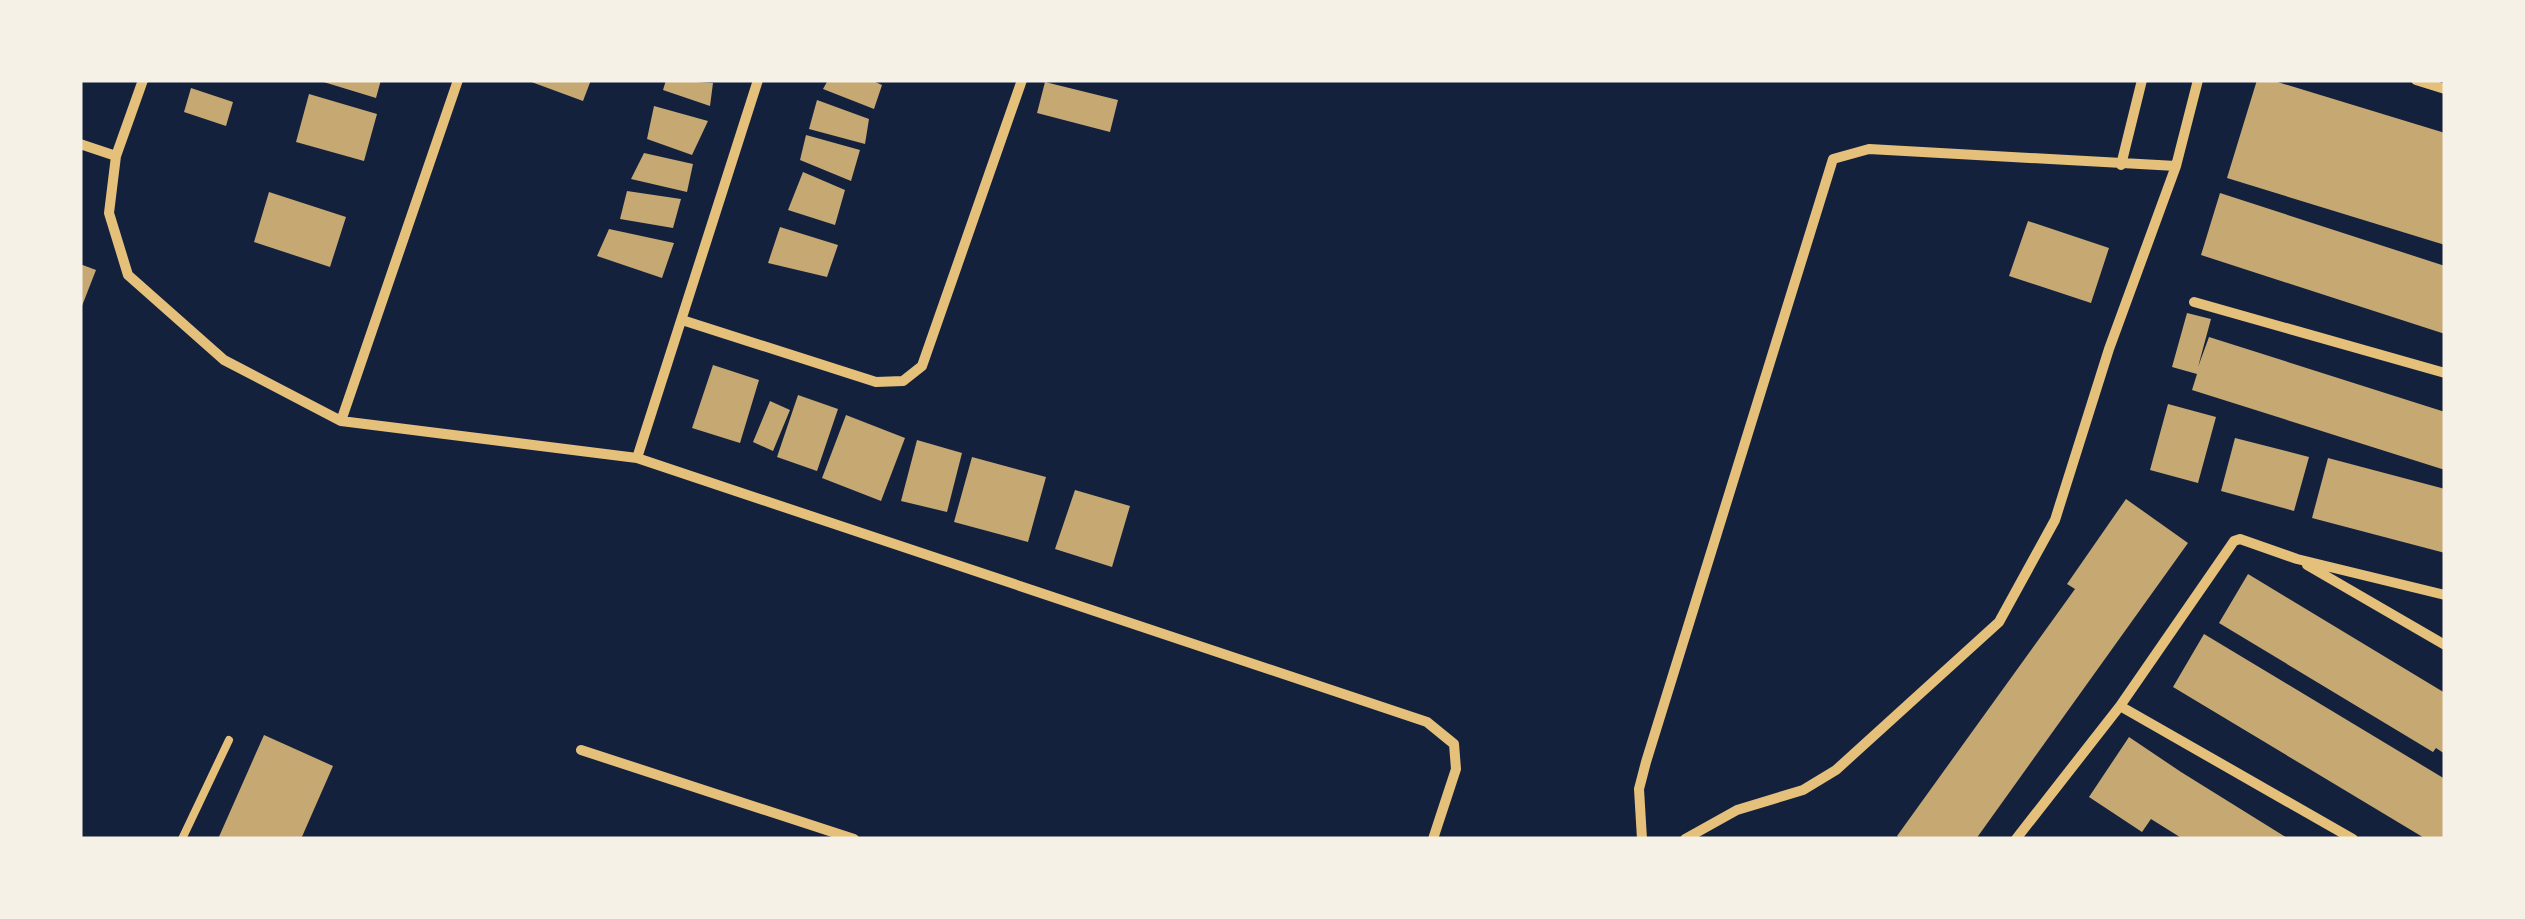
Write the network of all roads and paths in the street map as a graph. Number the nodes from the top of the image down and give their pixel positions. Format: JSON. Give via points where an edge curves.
{"nodes":[{"id":1,"x":143,"y":80,"type":"edge"},
{"id":2,"x":458,"y":80,"type":"edge"},
{"id":3,"x":758,"y":80,"type":"edge"},
{"id":4,"x":1022,"y":80,"type":"edge"},
{"id":5,"x":2142,"y":80,"type":"edge"},
{"id":6,"x":2198,"y":80,"type":"edge"},
{"id":7,"x":2416,"y":80,"type":"edge"},
{"id":8,"x":2445,"y":89,"type":"edge"},
{"id":9,"x":80,"y":144,"type":"edge"},
{"id":10,"x":116,"y":156,"type":"junction"},
{"id":11,"x":2122,"y":164,"type":"junction"},
{"id":12,"x":2176,"y":166,"type":"junction"},
{"id":13,"x":2194,"y":302,"type":"dead end"},
{"id":14,"x":682,"y":320,"type":"junction"},
{"id":15,"x":2445,"y":374,"type":"edge"},
{"id":16,"x":341,"y":421,"type":"junction"},
{"id":17,"x":637,"y":458,"type":"junction"},
{"id":18,"x":2296,"y":559,"type":"junction"},
{"id":19,"x":2445,"y":595,"type":"edge"},
{"id":20,"x":2445,"y":645,"type":"edge"},
{"id":21,"x":2120,"y":706,"type":"junction"},
{"id":22,"x":229,"y":740,"type":"dead end"},
{"id":23,"x":582,"y":750,"type":"dead end"},
{"id":24,"x":182,"y":839,"type":"edge"},
{"id":25,"x":854,"y":839,"type":"edge"},
{"id":26,"x":1432,"y":839,"type":"edge"},
{"id":27,"x":1642,"y":839,"type":"edge"},
{"id":28,"x":1686,"y":839,"type":"edge"},
{"id":29,"x":2016,"y":839,"type":"edge"},
{"id":30,"x":2353,"y":839,"type":"edge"}],
"edges":[{"from":1,"to":10,"type":"street"},
{"from":2,"to":16,"type":"street"},
{"from":3,"to":14,"type":"street"},
{"from":4,"to":14,"type":"street","via":[[922,366],[912,376],[876,382]]},
{"from":5,"to":11,"type":"street"},
{"from":6,"to":12,"type":"street"},
{"from":7,"to":8,"type":"street"},
{"from":9,"to":10,"type":"street"},
{"from":10,"to":16,"type":"street","via":[[109,213],[128,275],[224,360]]},
{"from":11,"to":12,"type":"street"},
{"from":11,"to":27,"type":"street","via":[[1869,149],[1833,159],[1646,762],[1639,789]]},
{"from":12,"to":28,"type":"street","via":[[2055,520],[1999,622],[1836,770],[1803,790],[1737,810]]},
{"from":13,"to":15,"type":"street"},
{"from":14,"to":17,"type":"street"},
{"from":16,"to":17,"type":"street"},
{"from":17,"to":26,"type":"street","via":[[1427,722],[1454,744],[1456,769]]},
{"from":18,"to":19,"type":"street"},
{"from":18,"to":20,"type":"street"},
{"from":18,"to":21,"type":"street","via":[[2240,538],[2229,545]]},
{"from":21,"to":29,"type":"street"},
{"from":21,"to":30,"type":"street"},
{"from":22,"to":24,"type":"lane"},
{"from":23,"to":25,"type":"street"}]}
